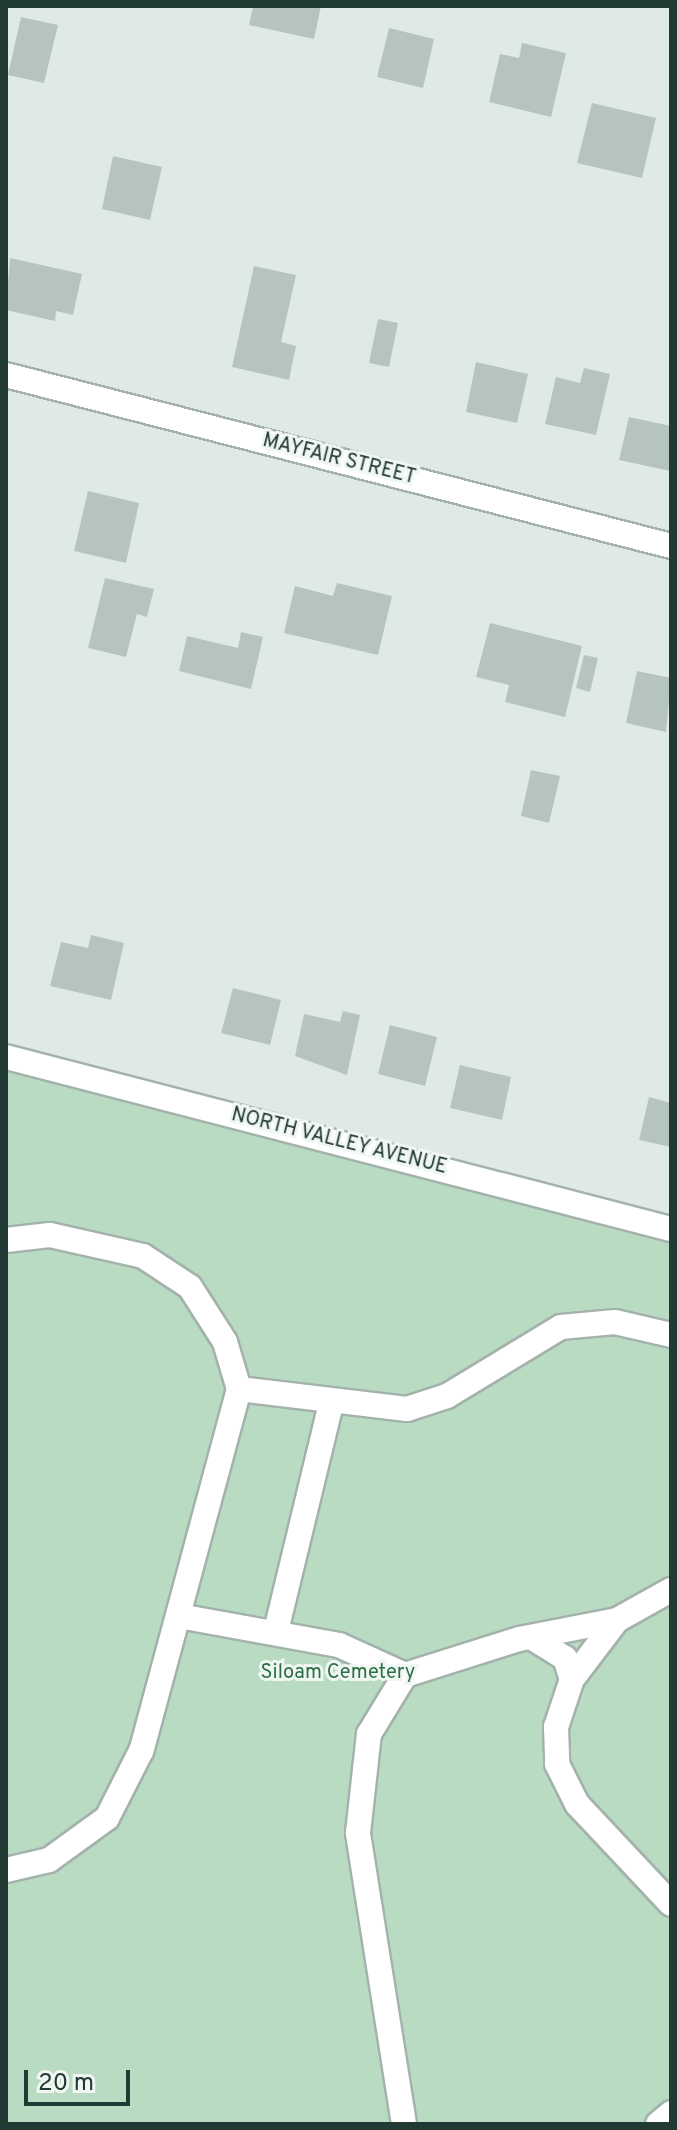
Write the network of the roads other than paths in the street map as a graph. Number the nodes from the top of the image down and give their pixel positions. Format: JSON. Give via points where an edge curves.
{"nodes":[{"id":1,"x":6,"y":375,"type":"edge"},
{"id":2,"x":671,"y":546,"type":"edge"},
{"id":3,"x":6,"y":1057,"type":"edge"},
{"id":4,"x":671,"y":1229,"type":"edge"},
{"id":5,"x":6,"y":1240,"type":"edge"},
{"id":6,"x":671,"y":1335,"type":"edge"},
{"id":7,"x":239,"y":1389,"type":"junction"},
{"id":8,"x":331,"y":1404,"type":"junction"},
{"id":9,"x":671,"y":1590,"type":"edge"},
{"id":10,"x":179,"y":1616,"type":"junction"},
{"id":11,"x":617,"y":1620,"type":"junction"},
{"id":12,"x":276,"y":1631,"type":"junction"},
{"id":13,"x":531,"y":1637,"type":"junction"},
{"id":14,"x":405,"y":1675,"type":"junction"},
{"id":15,"x":572,"y":1679,"type":"junction"},
{"id":16,"x":6,"y":1870,"type":"edge"},
{"id":17,"x":671,"y":1904,"type":"edge"},
{"id":18,"x":671,"y":2113,"type":"edge"},
{"id":19,"x":404,"y":2124,"type":"edge"},
{"id":20,"x":658,"y":2124,"type":"edge"}],
"edges":[{"from":1,"to":2,"type":"street","name":"MAYFAIR STREET"},
{"from":3,"to":4,"type":"street","name":"NORTH VALLEY AVENUE"},
{"from":5,"to":7,"type":"street","via":[[50,1235],[143,1256],[190,1287],[225,1342]]},
{"from":6,"to":8,"type":"street","via":[[615,1322],[561,1327],[447,1396],[407,1409]]},
{"from":7,"to":8,"type":"street"},
{"from":7,"to":10,"type":"street"},
{"from":8,"to":12,"type":"street"},
{"from":9,"to":11,"type":"street"},
{"from":10,"to":12,"type":"street"},
{"from":10,"to":16,"type":"street","via":[[141,1751],[107,1818],[49,1860]]},
{"from":11,"to":13,"type":"street"},
{"from":11,"to":15,"type":"street"},
{"from":12,"to":14,"type":"street","via":[[339,1645]]},
{"from":13,"to":14,"type":"street"},
{"from":13,"to":15,"type":"street","via":[[565,1658]]},
{"from":14,"to":19,"type":"street","via":[[369,1734],[359,1776],[358,1833]]},
{"from":15,"to":17,"type":"street","via":[[556,1727],[557,1764],[577,1804]]},
{"from":18,"to":20,"type":"street"}]}
